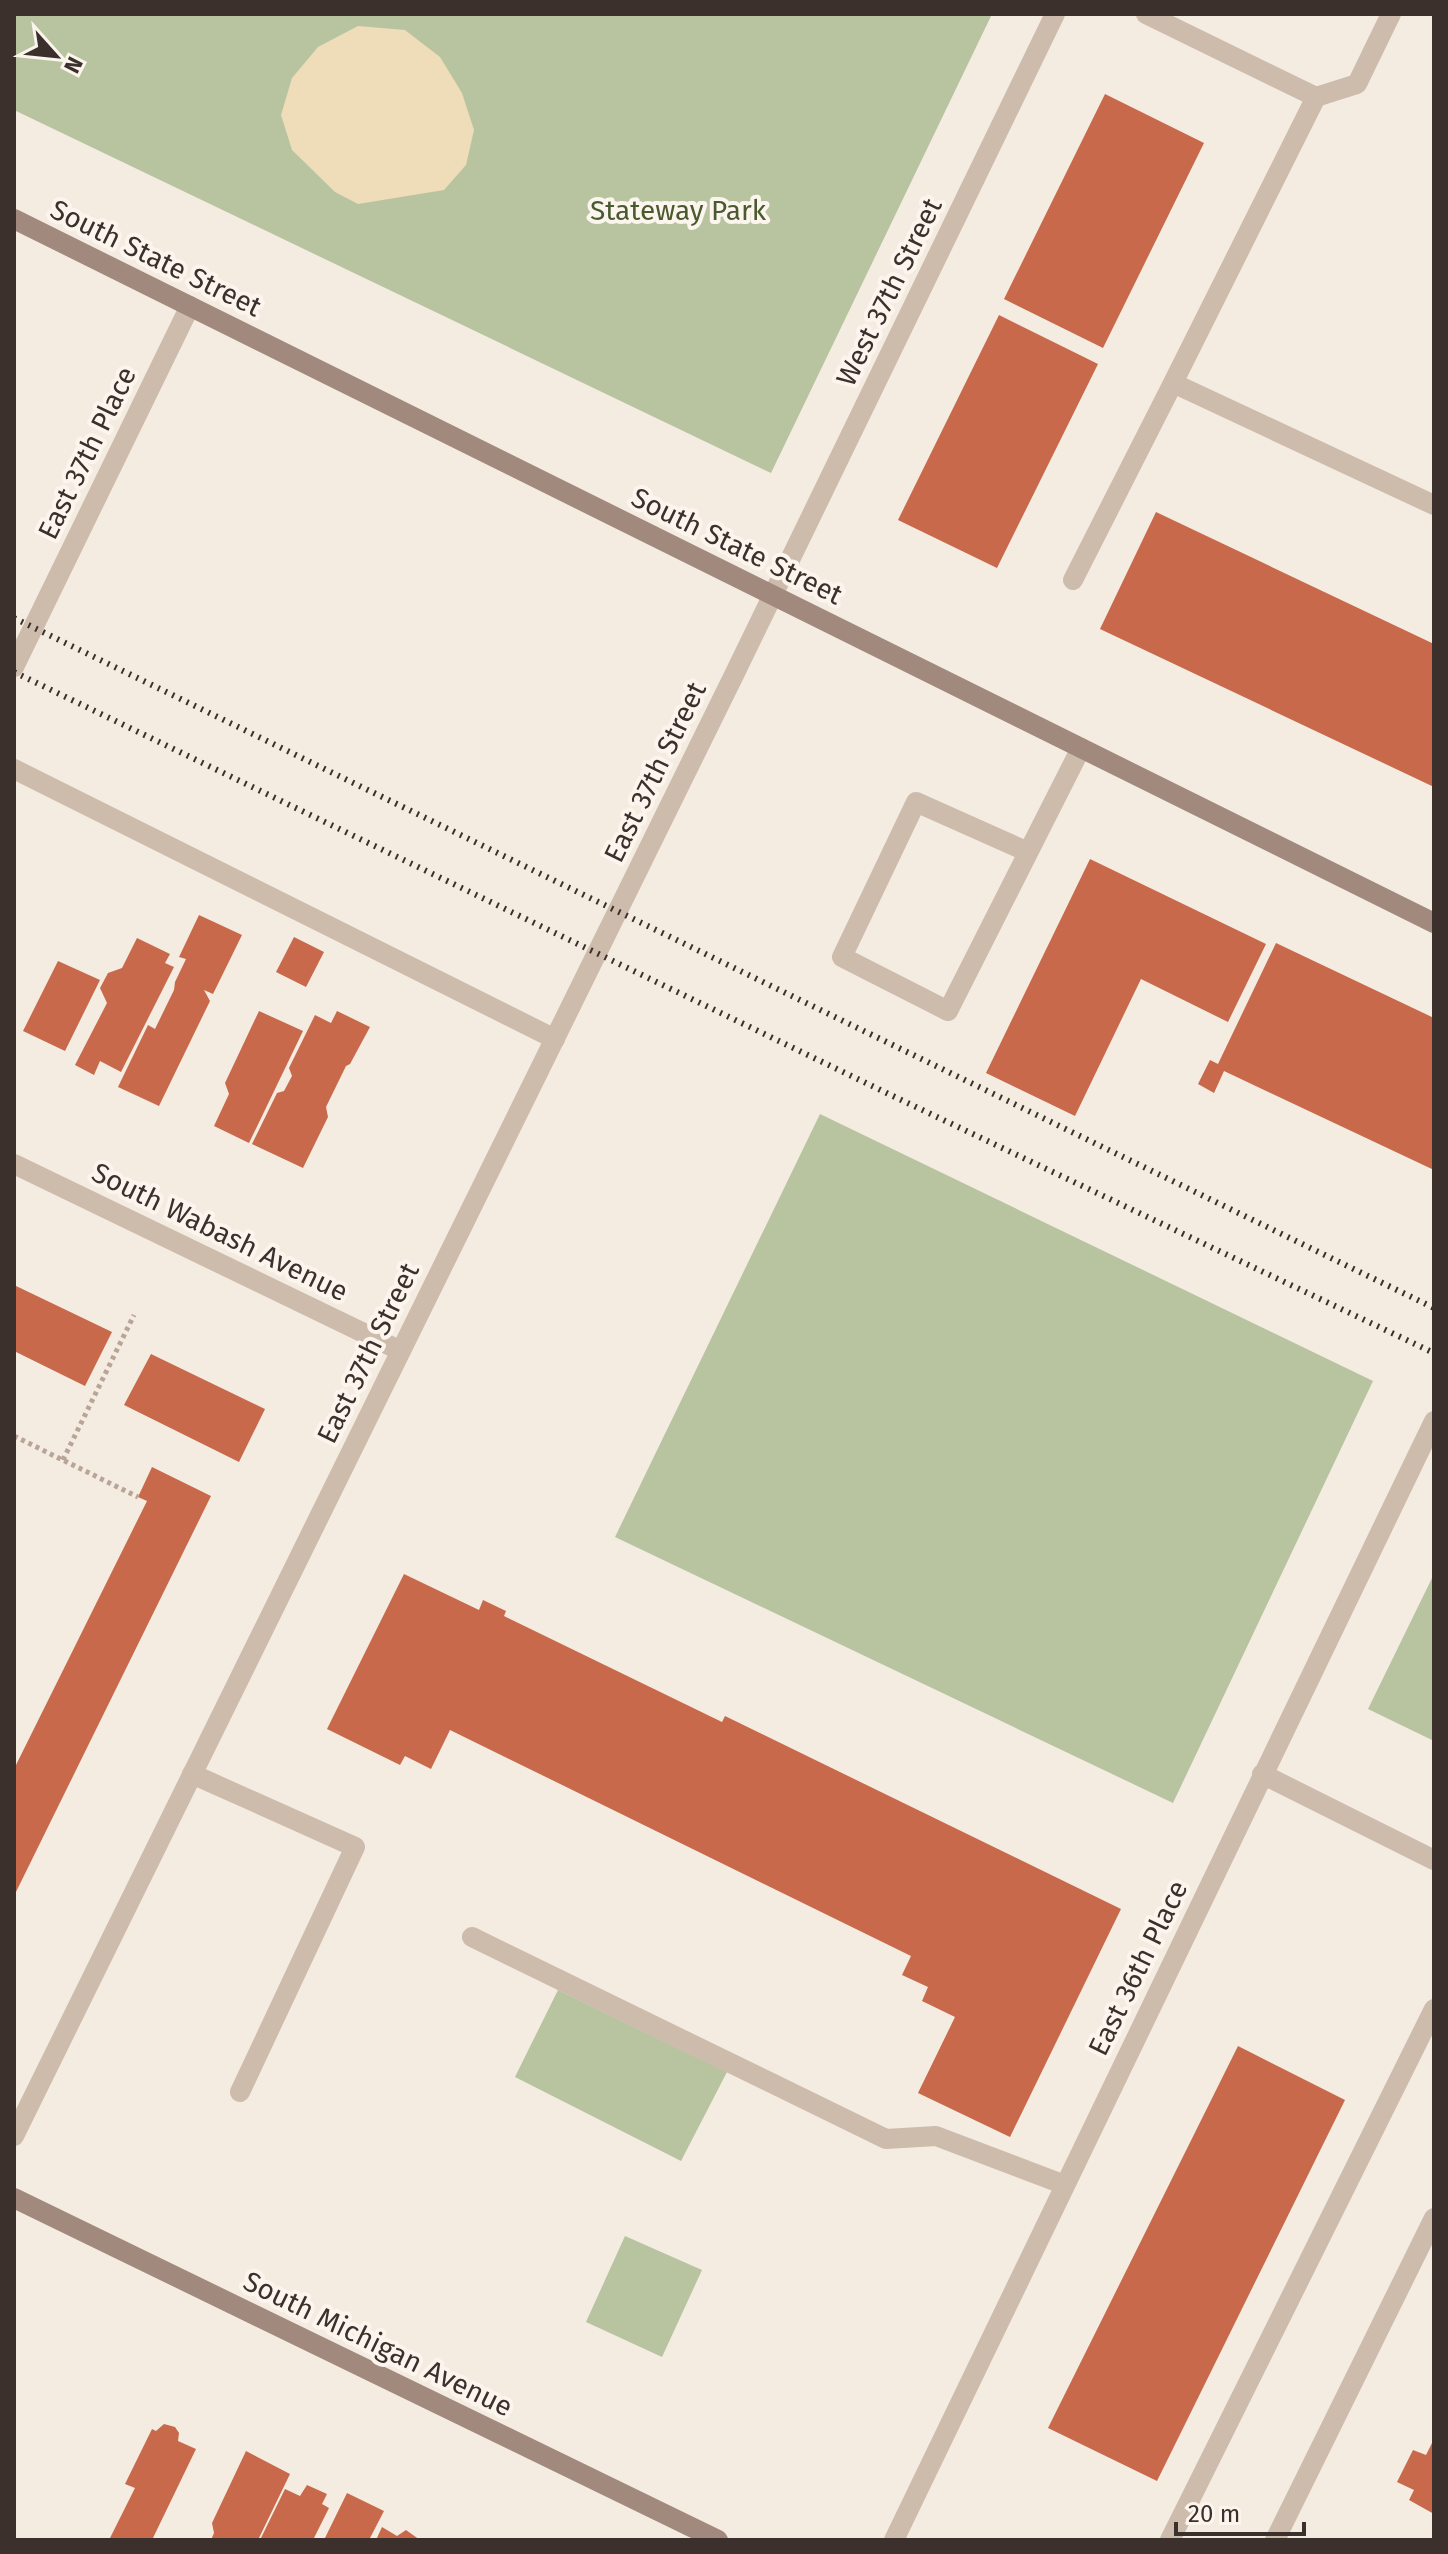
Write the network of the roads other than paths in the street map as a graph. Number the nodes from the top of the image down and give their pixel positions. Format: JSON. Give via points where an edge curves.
{"nodes":[{"id":1,"x":1055,"y":14,"type":"edge"},
{"id":2,"x":1146,"y":14,"type":"edge"},
{"id":3,"x":1391,"y":14,"type":"edge"},
{"id":4,"x":1316,"y":97,"type":"junction"},
{"id":5,"x":14,"y":219,"type":"edge"},
{"id":6,"x":190,"y":306,"type":"junction"},
{"id":7,"x":1173,"y":383,"type":"junction"},
{"id":8,"x":1434,"y":505,"type":"edge"},
{"id":9,"x":1073,"y":580,"type":"dead end"},
{"id":10,"x":773,"y":595,"type":"junction"},
{"id":11,"x":14,"y":667,"type":"edge"},
{"id":12,"x":1081,"y":748,"type":"junction"},
{"id":13,"x":14,"y":769,"type":"edge"},
{"id":14,"x":1028,"y":852,"type":"junction"},
{"id":15,"x":1434,"y":923,"type":"edge"},
{"id":16,"x":555,"y":1039,"type":"junction"},
{"id":17,"x":14,"y":1164,"type":"edge"},
{"id":18,"x":401,"y":1351,"type":"junction"},
{"id":19,"x":1434,"y":1421,"type":"edge"},
{"id":20,"x":192,"y":1774,"type":"junction"},
{"id":21,"x":1262,"y":1774,"type":"junction"},
{"id":22,"x":1434,"y":1860,"type":"edge"},
{"id":23,"x":472,"y":1937,"type":"dead end"},
{"id":24,"x":1434,"y":2009,"type":"edge"},
{"id":25,"x":240,"y":2092,"type":"dead end"},
{"id":26,"x":14,"y":2136,"type":"edge"},
{"id":27,"x":1065,"y":2185,"type":"junction"},
{"id":28,"x":14,"y":2198,"type":"edge"},
{"id":29,"x":1434,"y":2218,"type":"edge"},
{"id":30,"x":718,"y":2540,"type":"edge"},
{"id":31,"x":894,"y":2540,"type":"edge"},
{"id":32,"x":1170,"y":2540,"type":"edge"},
{"id":33,"x":1275,"y":2540,"type":"edge"}],
"edges":[{"from":1,"to":10,"type":"street","name":"West 37th Street"},
{"from":2,"to":4,"type":"street"},
{"from":3,"to":4,"type":"street","via":[[1357,84]]},
{"from":4,"to":7,"type":"street"},
{"from":5,"to":6,"type":"main road","name":"South State Street"},
{"from":6,"to":10,"type":"main road","name":"South State Street"},
{"from":6,"to":11,"type":"street","name":"East 37th Place"},
{"from":7,"to":8,"type":"street"},
{"from":7,"to":9,"type":"street"},
{"from":10,"to":12,"type":"main road","name":"South State Street"},
{"from":10,"to":16,"type":"street","name":"East 37th Street"},
{"from":12,"to":14,"type":"street"},
{"from":12,"to":15,"type":"main road","name":"South State Street"},
{"from":13,"to":16,"type":"street"},
{"from":14,"to":14,"type":"street","via":[[916,802],[842,957],[948,1011]]},
{"from":16,"to":18,"type":"street","name":"East 37th Street"},
{"from":17,"to":18,"type":"street","name":"South Wabash Avenue"},
{"from":18,"to":20,"type":"street","name":"East 37th Street"},
{"from":19,"to":21,"type":"street","name":"East 36th Place"},
{"from":20,"to":25,"type":"street","via":[[355,1847]]},
{"from":20,"to":26,"type":"street","name":"East 37th Street"},
{"from":21,"to":22,"type":"street"},
{"from":21,"to":27,"type":"street","name":"East 36th Place"},
{"from":23,"to":27,"type":"street","via":[[886,2139],[936,2136]]},
{"from":24,"to":32,"type":"street"},
{"from":27,"to":31,"type":"street","name":"East 36th Place"},
{"from":28,"to":30,"type":"main road","name":"South Michigan Avenue"},
{"from":29,"to":33,"type":"street"}]}
